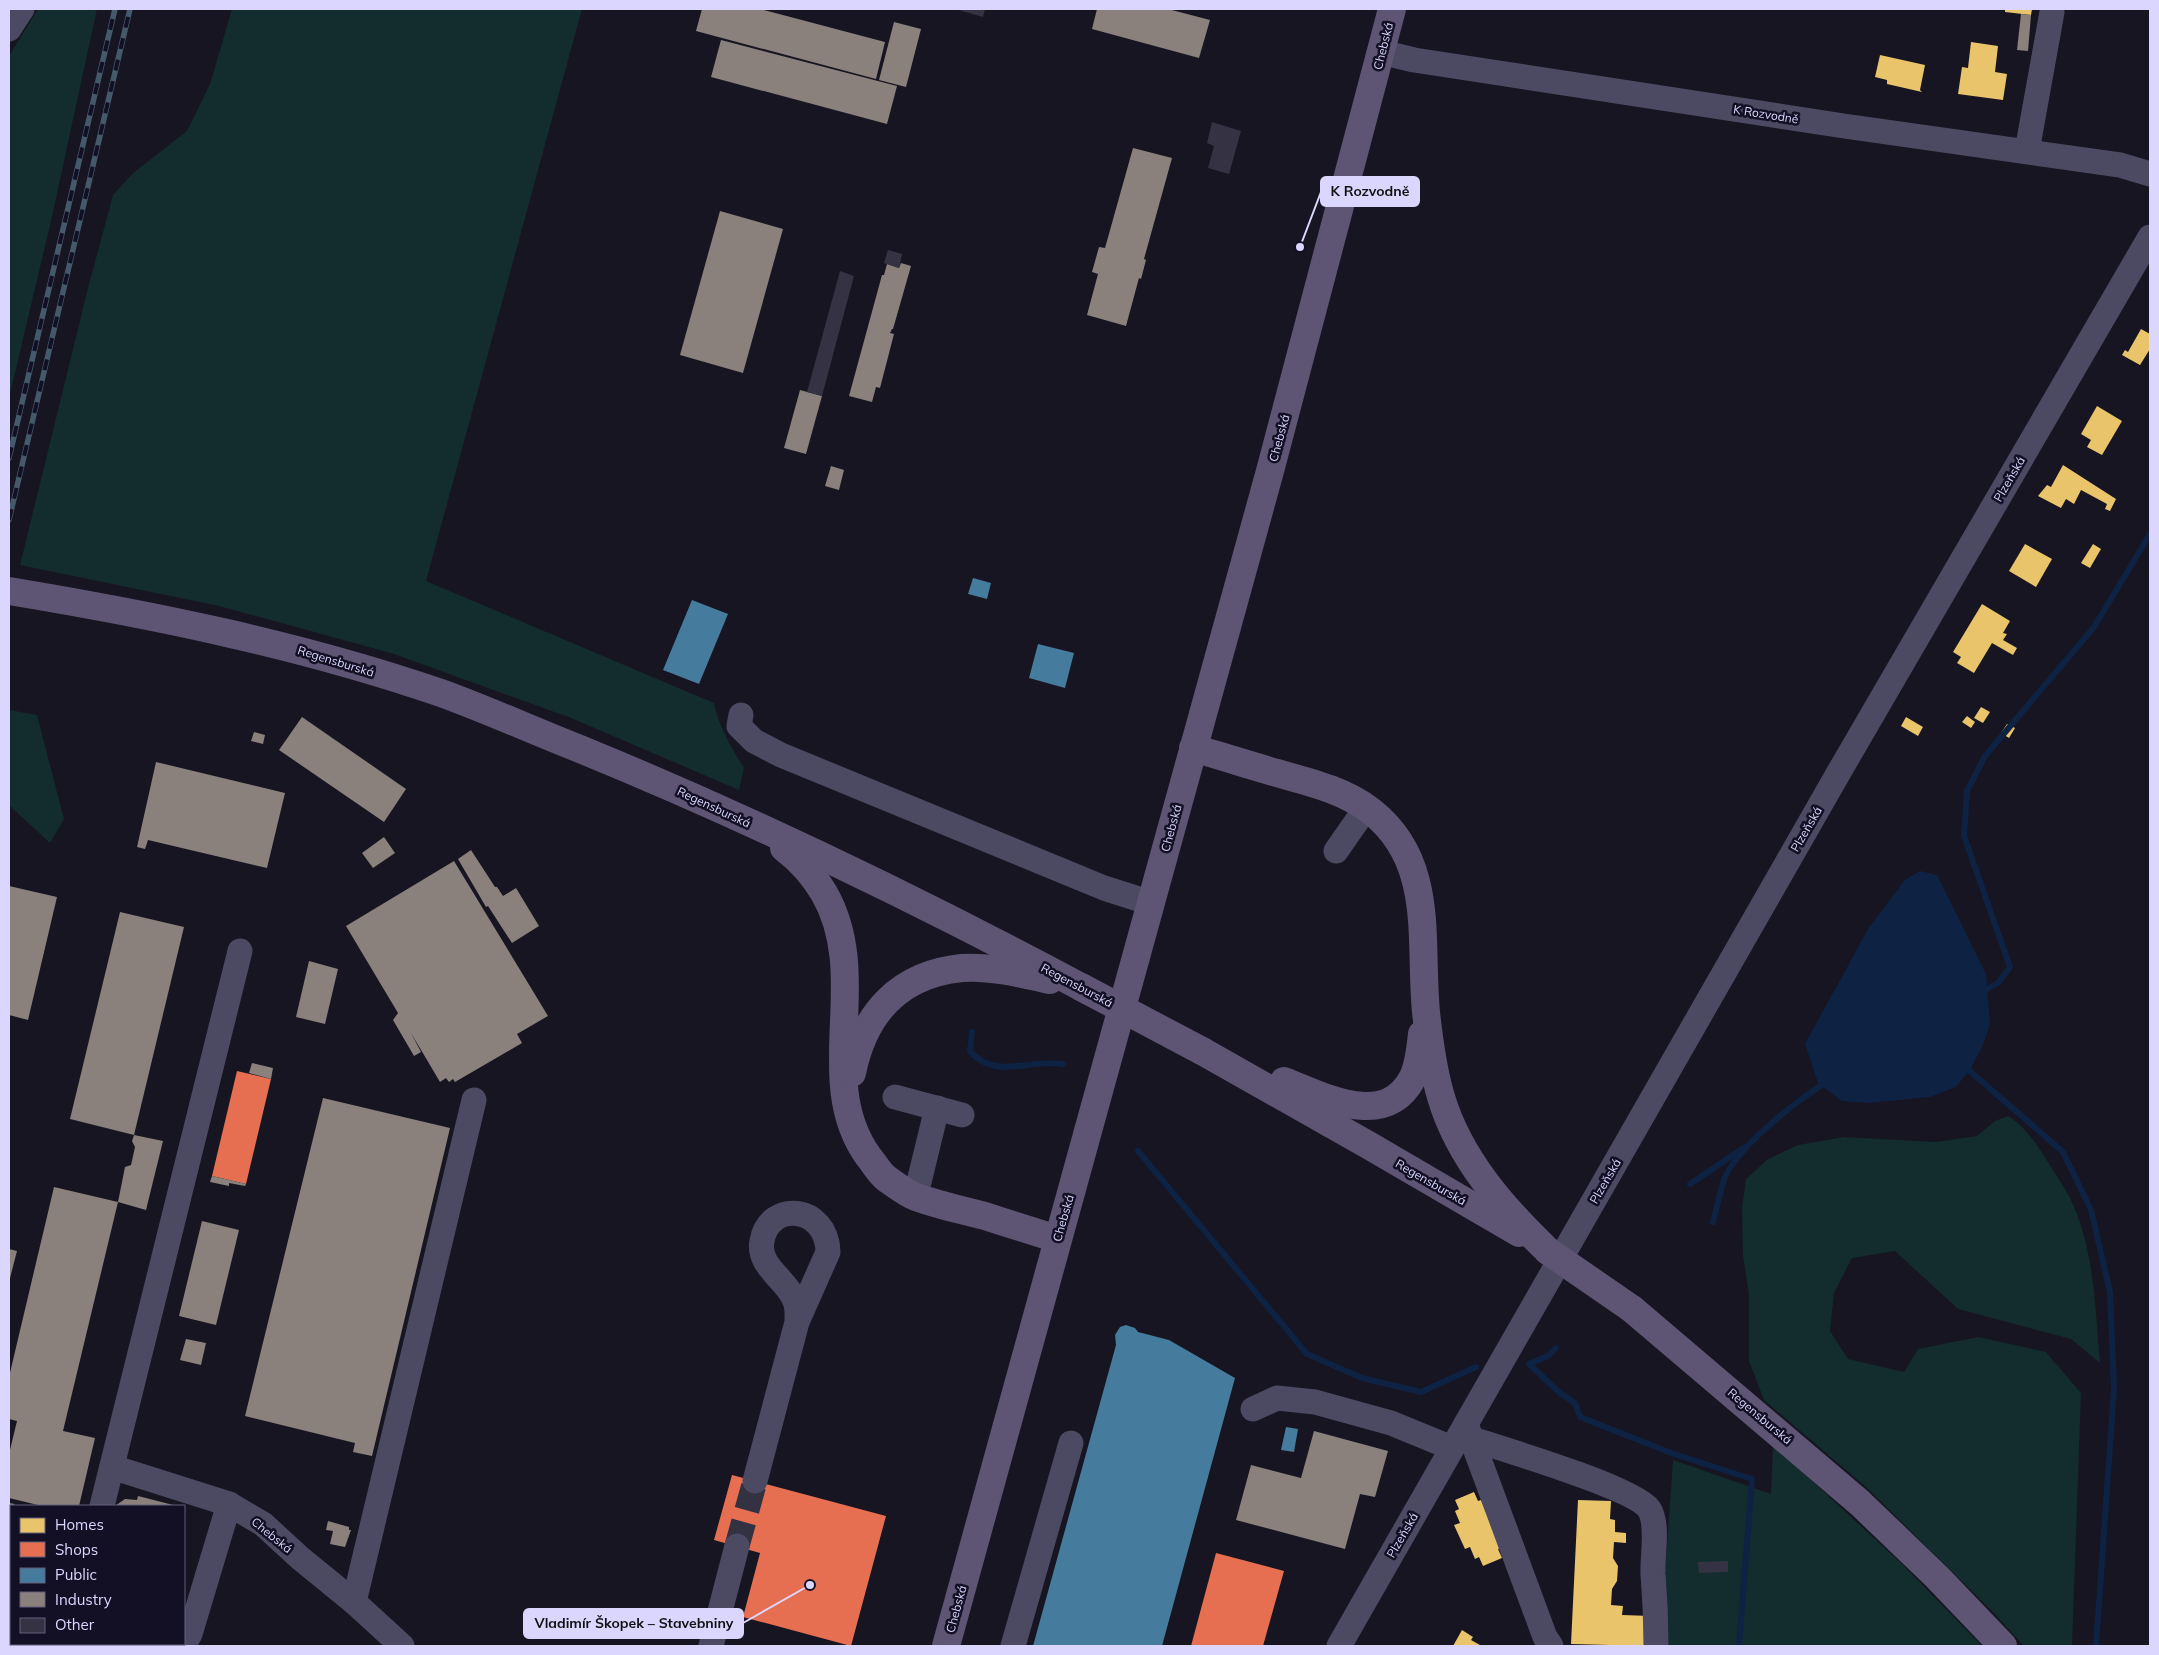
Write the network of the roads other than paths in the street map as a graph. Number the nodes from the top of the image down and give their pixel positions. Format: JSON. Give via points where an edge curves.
{"nodes":[{"id":1,"x":22,"y":9,"type":"edge"},
{"id":2,"x":1392,"y":9,"type":"edge"},
{"id":3,"x":2052,"y":12,"type":"dead end"},
{"id":4,"x":9,"y":29,"type":"edge"},
{"id":5,"x":1381,"y":52,"type":"junction"},
{"id":6,"x":2027,"y":151,"type":"junction"},
{"id":7,"x":2150,"y":174,"type":"edge"},
{"id":8,"x":2150,"y":237,"type":"edge"},
{"id":9,"x":9,"y":591,"type":"edge"},
{"id":10,"x":741,"y":714,"type":"dead end"},
{"id":11,"x":1193,"y":748,"type":"junction"},
{"id":12,"x":1366,"y":808,"type":"junction"},
{"id":13,"x":727,"y":813,"type":"junction"},
{"id":14,"x":1336,"y":850,"type":"dead end"},
{"id":15,"x":1151,"y":903,"type":"junction"},
{"id":16,"x":240,"y":951,"type":"dead end"},
{"id":17,"x":1030,"y":968,"type":"junction"},
{"id":18,"x":1426,"y":1011,"type":"junction"},
{"id":19,"x":1236,"y":1066,"type":"junction"},
{"id":20,"x":895,"y":1097,"type":"dead end"},
{"id":21,"x":474,"y":1100,"type":"dead end"},
{"id":22,"x":937,"y":1108,"type":"junction"},
{"id":23,"x":962,"y":1115,"type":"dead end"},
{"id":24,"x":851,"y":1125,"type":"junction"},
{"id":25,"x":914,"y":1196,"type":"junction"},
{"id":26,"x":1513,"y":1224,"type":"junction"},
{"id":27,"x":1057,"y":1239,"type":"junction"},
{"id":28,"x":797,"y":1322,"type":"dead end"},
{"id":29,"x":1253,"y":1409,"type":"dead end"},
{"id":30,"x":1463,"y":1437,"type":"junction"},
{"id":31,"x":1071,"y":1443,"type":"dead end"},
{"id":32,"x":112,"y":1467,"type":"junction"},
{"id":33,"x":755,"y":1481,"type":"tunnel mouth"},
{"id":34,"x":229,"y":1504,"type":"junction"},
{"id":35,"x":102,"y":1505,"type":"edge"},
{"id":36,"x":738,"y":1546,"type":"tunnel mouth"},
{"id":37,"x":354,"y":1602,"type":"junction"},
{"id":38,"x":185,"y":1643,"type":"edge"},
{"id":39,"x":402,"y":1646,"type":"edge"},
{"id":40,"x":712,"y":1646,"type":"edge"},
{"id":41,"x":946,"y":1646,"type":"edge"},
{"id":42,"x":1013,"y":1646,"type":"edge"},
{"id":43,"x":1339,"y":1646,"type":"edge"},
{"id":44,"x":1551,"y":1646,"type":"edge"},
{"id":45,"x":1656,"y":1646,"type":"edge"},
{"id":46,"x":2003,"y":1646,"type":"edge"}],
"edges":[{"from":1,"to":4,"type":"street"},
{"from":2,"to":5,"type":"main road","name":"Chebská"},
{"from":3,"to":6,"type":"street"},
{"from":5,"to":6,"type":"street","name":"K Rozvodně","via":[[1414,60],[1844,126]]},
{"from":5,"to":11,"type":"main road","name":"Chebská"},
{"from":6,"to":7,"type":"street","name":"K Rozvodně","via":[[2120,165]]},
{"from":8,"to":30,"type":"street","name":"Plzeňská","via":[[1834,780]]},
{"from":9,"to":13,"type":"main road","name":"Regensburská","via":[[303,651],[442,693]]},
{"from":10,"to":15,"type":"street","via":[[739,726],[754,741],[782,755],[1104,888]]},
{"from":11,"to":12,"type":"main road","via":[[1322,786]]},
{"from":11,"to":15,"type":"main road","name":"Chebská"},
{"from":12,"to":14,"type":"street"},
{"from":12,"to":18,"type":"main road","via":[[1397,838],[1418,885]]},
{"from":13,"to":17,"type":"main road","name":"Regensburská","via":[[963,924]]},
{"from":13,"to":24,"type":"main road","via":[[795,856],[818,882],[838,922],[846,976],[843,1076]]},
{"from":15,"to":27,"type":"main road","name":"Chebská"},
{"from":16,"to":32,"type":"street"},
{"from":17,"to":19,"type":"main road","name":"Regensburská","bridge":true,"via":[[1081,987],[1202,1052]]},
{"from":17,"to":24,"type":"main road","via":[[964,968],[935,972],[908,983],[891,997],[870,1024],[855,1059]]},
{"from":18,"to":19,"type":"main road","via":[[1412,1080],[1398,1097],[1383,1105],[1346,1104]]},
{"from":18,"to":26,"type":"main road","via":[[1436,1080],[1452,1129]]},
{"from":19,"to":26,"type":"main road","name":"Regensburská"},
{"from":20,"to":22,"type":"street"},
{"from":21,"to":37,"type":"street"},
{"from":22,"to":23,"type":"street"},
{"from":22,"to":25,"type":"street"},
{"from":24,"to":25,"type":"main road","via":[[861,1146],[885,1177]]},
{"from":25,"to":27,"type":"main road"},
{"from":26,"to":46,"type":"main road","name":"Regensburská","bridge":true,"via":[[1632,1308],[1819,1466],[1937,1577]]},
{"from":27,"to":41,"type":"main road","name":"Chebská"},
{"from":28,"to":33,"type":"street"},
{"from":29,"to":30,"type":"street","via":[[1277,1398],[1315,1402],[1391,1423]]},
{"from":30,"to":43,"type":"street","name":"Plzeňská"},
{"from":30,"to":44,"type":"street"},
{"from":30,"to":45,"type":"street","via":[[1624,1492],[1649,1509],[1653,1523]]},
{"from":31,"to":42,"type":"street"},
{"from":32,"to":34,"type":"street","name":"Chebská"},
{"from":32,"to":35,"type":"street"},
{"from":34,"to":37,"type":"street","name":"Chebská","via":[[263,1524]]},
{"from":34,"to":38,"type":"street"},
{"from":36,"to":40,"type":"street"},
{"from":37,"to":39,"type":"street","name":"Chebská"}]}
